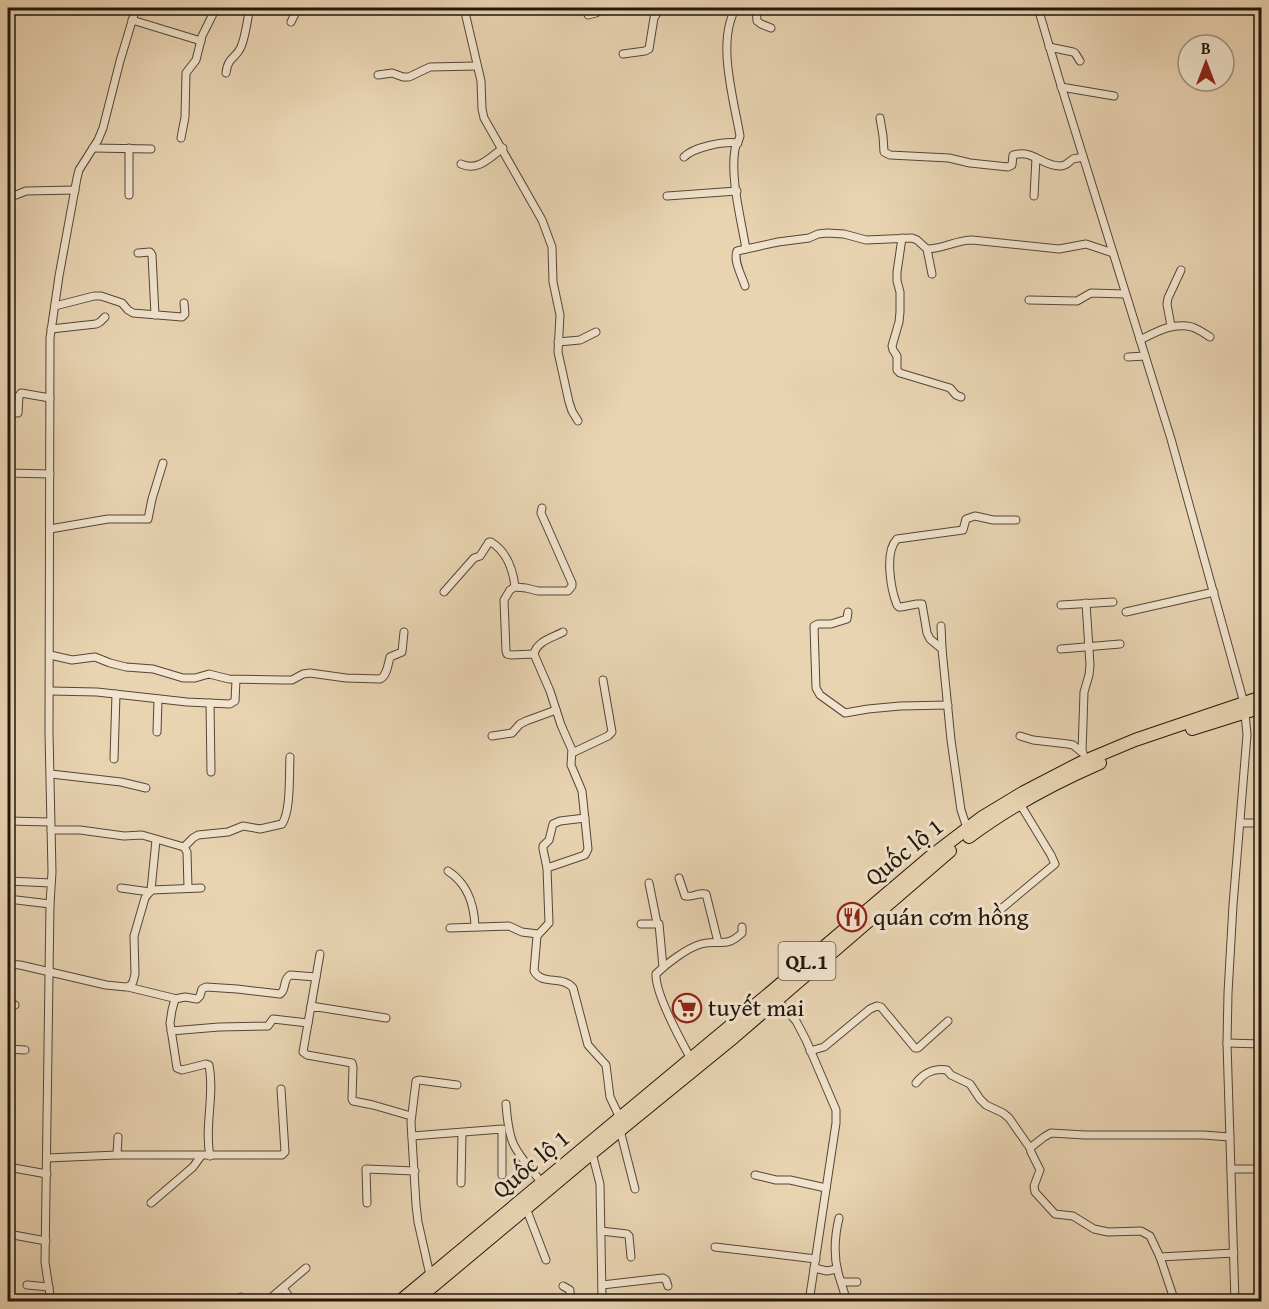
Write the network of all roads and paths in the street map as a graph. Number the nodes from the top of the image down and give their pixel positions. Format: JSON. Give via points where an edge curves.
{"nodes":[{"id":1,"x":136,"y":8,"type":"edge"},
{"id":2,"x":216,"y":8,"type":"edge"},
{"id":3,"x":250,"y":8,"type":"edge"},
{"id":4,"x":298,"y":8,"type":"edge"},
{"id":5,"x":464,"y":8,"type":"edge"},
{"id":6,"x":604,"y":8,"type":"edge"},
{"id":7,"x":660,"y":8,"type":"edge"},
{"id":8,"x":736,"y":8,"type":"edge"},
{"id":9,"x":756,"y":8,"type":"edge"},
{"id":10,"x":1038,"y":8,"type":"edge"},
{"id":11,"x":1256,"y":8,"type":"edge"},
{"id":12,"x":1262,"y":12,"type":"edge"},
{"id":13,"x":588,"y":15,"type":"dead end"},
{"id":14,"x":132,"y":20,"type":"junction"},
{"id":15,"x":291,"y":22,"type":"dead end"},
{"id":16,"x":771,"y":28,"type":"dead end"},
{"id":17,"x":201,"y":41,"type":"junction"},
{"id":18,"x":1049,"y":47,"type":"junction"},
{"id":19,"x":623,"y":54,"type":"dead end"},
{"id":20,"x":1080,"y":61,"type":"dead end"},
{"id":21,"x":477,"y":66,"type":"junction"},
{"id":22,"x":226,"y":73,"type":"dead end"},
{"id":23,"x":378,"y":75,"type":"dead end"},
{"id":24,"x":1061,"y":87,"type":"junction"},
{"id":25,"x":1114,"y":96,"type":"dead end"},
{"id":26,"x":880,"y":118,"type":"dead end"},
{"id":27,"x":181,"y":138,"type":"dead end"},
{"id":28,"x":738,"y":143,"type":"junction"},
{"id":29,"x":93,"y":148,"type":"junction"},
{"id":30,"x":129,"y":148,"type":"junction"},
{"id":31,"x":151,"y":148,"type":"dead end"},
{"id":32,"x":502,"y":148,"type":"junction"},
{"id":33,"x":684,"y":157,"type":"dead end"},
{"id":34,"x":1083,"y":157,"type":"junction"},
{"id":35,"x":1036,"y":158,"type":"junction"},
{"id":36,"x":461,"y":164,"type":"dead end"},
{"id":37,"x":75,"y":190,"type":"junction"},
{"id":38,"x":737,"y":191,"type":"junction"},
{"id":39,"x":8,"y":195,"type":"edge"},
{"id":40,"x":129,"y":195,"type":"dead end"},
{"id":41,"x":667,"y":196,"type":"dead end"},
{"id":42,"x":1034,"y":196,"type":"dead end"},
{"id":43,"x":902,"y":238,"type":"junction"},
{"id":44,"x":746,"y":249,"type":"junction"},
{"id":45,"x":927,"y":249,"type":"junction"},
{"id":46,"x":138,"y":253,"type":"dead end"},
{"id":47,"x":1113,"y":253,"type":"junction"},
{"id":48,"x":1181,"y":270,"type":"dead end"},
{"id":49,"x":932,"y":274,"type":"dead end"},
{"id":50,"x":746,"y":286,"type":"dead end"},
{"id":51,"x":1125,"y":294,"type":"junction"},
{"id":52,"x":1029,"y":300,"type":"dead end"},
{"id":53,"x":184,"y":303,"type":"dead end"},
{"id":54,"x":55,"y":306,"type":"junction"},
{"id":55,"x":155,"y":315,"type":"junction"},
{"id":56,"x":105,"y":318,"type":"dead end"},
{"id":57,"x":1171,"y":326,"type":"junction"},
{"id":58,"x":51,"y":329,"type":"junction"},
{"id":59,"x":596,"y":332,"type":"dead end"},
{"id":60,"x":1210,"y":337,"type":"dead end"},
{"id":61,"x":1140,"y":340,"type":"junction"},
{"id":62,"x":563,"y":342,"type":"junction"},
{"id":63,"x":1145,"y":356,"type":"junction"},
{"id":64,"x":1128,"y":357,"type":"dead end"},
{"id":65,"x":961,"y":397,"type":"dead end"},
{"id":66,"x":50,"y":398,"type":"junction"},
{"id":67,"x":8,"y":412,"type":"edge"},
{"id":68,"x":578,"y":421,"type":"dead end"},
{"id":69,"x":163,"y":464,"type":"dead end"},
{"id":70,"x":8,"y":473,"type":"edge"},
{"id":71,"x":50,"y":474,"type":"junction"},
{"id":72,"x":542,"y":508,"type":"dead end"},
{"id":73,"x":1016,"y":520,"type":"dead end"},
{"id":74,"x":50,"y":530,"type":"junction"},
{"id":75,"x":515,"y":587,"type":"junction"},
{"id":76,"x":444,"y":592,"type":"dead end"},
{"id":77,"x":1214,"y":592,"type":"junction"},
{"id":78,"x":1113,"y":602,"type":"dead end"},
{"id":79,"x":1086,"y":603,"type":"junction"},
{"id":80,"x":1062,"y":605,"type":"dead end"},
{"id":81,"x":848,"y":612,"type":"dead end"},
{"id":82,"x":1126,"y":612,"type":"dead end"},
{"id":83,"x":941,"y":626,"type":"dead end"},
{"id":84,"x":404,"y":632,"type":"dead end"},
{"id":85,"x":563,"y":632,"type":"dead end"},
{"id":86,"x":1120,"y":644,"type":"dead end"},
{"id":87,"x":1089,"y":647,"type":"junction"},
{"id":88,"x":942,"y":649,"type":"junction"},
{"id":89,"x":1062,"y":649,"type":"dead end"},
{"id":90,"x":534,"y":654,"type":"junction"},
{"id":91,"x":50,"y":655,"type":"junction"},
{"id":92,"x":236,"y":680,"type":"junction"},
{"id":93,"x":603,"y":680,"type":"dead end"},
{"id":94,"x":50,"y":691,"type":"junction"},
{"id":95,"x":116,"y":694,"type":"junction"},
{"id":96,"x":1262,"y":698,"type":"edge"},
{"id":97,"x":158,"y":699,"type":"junction"},
{"id":98,"x":210,"y":703,"type":"junction"},
{"id":99,"x":948,"y":705,"type":"junction"},
{"id":100,"x":1244,"y":707,"type":"junction"},
{"id":101,"x":1262,"y":707,"type":"edge"},
{"id":102,"x":556,"y":710,"type":"junction"},
{"id":103,"x":157,"y":732,"type":"dead end"},
{"id":104,"x":492,"y":736,"type":"dead end"},
{"id":105,"x":1020,"y":736,"type":"dead end"},
{"id":106,"x":572,"y":753,"type":"junction"},
{"id":107,"x":1086,"y":756,"type":"junction"},
{"id":108,"x":290,"y":758,"type":"dead end"},
{"id":109,"x":114,"y":759,"type":"dead end"},
{"id":110,"x":211,"y":772,"type":"dead end"},
{"id":111,"x":51,"y":774,"type":"junction"},
{"id":112,"x":146,"y":788,"type":"dead end"},
{"id":113,"x":1020,"y":804,"type":"junction"},
{"id":114,"x":585,"y":818,"type":"junction"},
{"id":115,"x":8,"y":821,"type":"edge"},
{"id":116,"x":1240,"y":823,"type":"junction"},
{"id":117,"x":1262,"y":823,"type":"edge"},
{"id":118,"x":51,"y":826,"type":"junction"},
{"id":119,"x":967,"y":828,"type":"junction"},
{"id":120,"x":156,"y":840,"type":"junction"},
{"id":121,"x":184,"y":847,"type":"junction"},
{"id":122,"x":547,"y":868,"type":"junction"},
{"id":123,"x":448,"y":871,"type":"dead end"},
{"id":124,"x":679,"y":878,"type":"dead end"},
{"id":125,"x":8,"y":881,"type":"edge"},
{"id":126,"x":51,"y":883,"type":"junction"},
{"id":127,"x":649,"y":883,"type":"dead end"},
{"id":128,"x":121,"y":888,"type":"dead end"},
{"id":129,"x":188,"y":888,"type":"junction"},
{"id":130,"x":201,"y":888,"type":"dead end"},
{"id":131,"x":150,"y":891,"type":"junction"},
{"id":132,"x":8,"y":899,"type":"edge"},
{"id":133,"x":50,"y":904,"type":"junction"},
{"id":134,"x":989,"y":919,"type":"dead end"},
{"id":135,"x":657,"y":923,"type":"junction"},
{"id":136,"x":641,"y":924,"type":"dead end"},
{"id":137,"x":475,"y":926,"type":"junction"},
{"id":138,"x":742,"y":927,"type":"dead end"},
{"id":139,"x":450,"y":928,"type":"dead end"},
{"id":140,"x":538,"y":934,"type":"junction"},
{"id":141,"x":718,"y":942,"type":"junction"},
{"id":142,"x":320,"y":954,"type":"dead end"},
{"id":143,"x":8,"y":964,"type":"edge"},
{"id":144,"x":663,"y":967,"type":"junction"},
{"id":145,"x":49,"y":972,"type":"junction"},
{"id":146,"x":316,"y":977,"type":"junction"},
{"id":147,"x":128,"y":987,"type":"junction"},
{"id":148,"x":774,"y":996,"type":"junction"},
{"id":149,"x":175,"y":999,"type":"junction"},
{"id":150,"x":311,"y":1006,"type":"junction"},
{"id":151,"x":386,"y":1018,"type":"dead end"},
{"id":152,"x":948,"y":1021,"type":"dead end"},
{"id":153,"x":308,"y":1023,"type":"junction"},
{"id":154,"x":171,"y":1031,"type":"junction"},
{"id":155,"x":1227,"y":1043,"type":"junction"},
{"id":156,"x":1262,"y":1044,"type":"edge"},
{"id":157,"x":25,"y":1050,"type":"dead end"},
{"id":158,"x":8,"y":1051,"type":"edge"},
{"id":159,"x":810,"y":1051,"type":"junction"},
{"id":160,"x":691,"y":1059,"type":"junction"},
{"id":161,"x":916,"y":1083,"type":"dead end"},
{"id":162,"x":457,"y":1085,"type":"dead end"},
{"id":163,"x":281,"y":1089,"type":"dead end"},
{"id":164,"x":506,"y":1104,"type":"dead end"},
{"id":165,"x":411,"y":1116,"type":"junction"},
{"id":166,"x":620,"y":1124,"type":"junction"},
{"id":167,"x":462,"y":1133,"type":"junction"},
{"id":168,"x":412,"y":1136,"type":"junction"},
{"id":169,"x":118,"y":1137,"type":"dead end"},
{"id":170,"x":1230,"y":1137,"type":"junction"},
{"id":171,"x":1030,"y":1148,"type":"junction"},
{"id":172,"x":592,"y":1153,"type":"junction"},
{"id":173,"x":117,"y":1155,"type":"junction"},
{"id":174,"x":201,"y":1156,"type":"junction"},
{"id":175,"x":210,"y":1156,"type":"junction"},
{"id":176,"x":47,"y":1158,"type":"junction"},
{"id":177,"x":8,"y":1167,"type":"edge"},
{"id":178,"x":1231,"y":1169,"type":"junction"},
{"id":179,"x":1262,"y":1169,"type":"edge"},
{"id":180,"x":415,"y":1171,"type":"junction"},
{"id":181,"x":47,"y":1174,"type":"junction"},
{"id":182,"x":502,"y":1174,"type":"dead end"},
{"id":183,"x":755,"y":1175,"type":"dead end"},
{"id":184,"x":461,"y":1183,"type":"dead end"},
{"id":185,"x":542,"y":1183,"type":"junction"},
{"id":186,"x":826,"y":1188,"type":"junction"},
{"id":187,"x":635,"y":1189,"type":"dead end"},
{"id":188,"x":151,"y":1203,"type":"dead end"},
{"id":189,"x":367,"y":1203,"type":"dead end"},
{"id":190,"x":526,"y":1208,"type":"junction"},
{"id":191,"x":839,"y":1218,"type":"dead end"},
{"id":192,"x":601,"y":1231,"type":"junction"},
{"id":193,"x":8,"y":1234,"type":"edge"},
{"id":194,"x":46,"y":1241,"type":"junction"},
{"id":195,"x":715,"y":1247,"type":"dead end"},
{"id":196,"x":1234,"y":1253,"type":"junction"},
{"id":197,"x":631,"y":1257,"type":"dead end"},
{"id":198,"x":1160,"y":1257,"type":"junction"},
{"id":199,"x":816,"y":1258,"type":"junction"},
{"id":200,"x":546,"y":1260,"type":"dead end"},
{"id":201,"x":306,"y":1268,"type":"dead end"},
{"id":202,"x":837,"y":1269,"type":"junction"},
{"id":203,"x":820,"y":1270,"type":"junction"},
{"id":204,"x":430,"y":1275,"type":"junction"},
{"id":205,"x":841,"y":1282,"type":"junction"},
{"id":206,"x":857,"y":1282,"type":"dead end"},
{"id":207,"x":602,"y":1284,"type":"junction"},
{"id":208,"x":27,"y":1285,"type":"dead end"},
{"id":209,"x":563,"y":1286,"type":"dead end"},
{"id":210,"x":668,"y":1286,"type":"dead end"},
{"id":211,"x":48,"y":1287,"type":"junction"},
{"id":212,"x":283,"y":1288,"type":"junction"},
{"id":213,"x":48,"y":1301,"type":"edge"},
{"id":214,"x":603,"y":1301,"type":"edge"},
{"id":215,"x":266,"y":1302,"type":"edge"},
{"id":216,"x":293,"y":1302,"type":"edge"},
{"id":217,"x":399,"y":1302,"type":"edge"},
{"id":218,"x":414,"y":1302,"type":"edge"},
{"id":219,"x":809,"y":1302,"type":"edge"},
{"id":220,"x":847,"y":1302,"type":"edge"},
{"id":221,"x":1175,"y":1302,"type":"edge"},
{"id":222,"x":1235,"y":1302,"type":"edge"}],
"edges":[{"from":1,"to":14,"type":"street"},
{"from":2,"to":17,"type":"street"},
{"from":3,"to":22,"type":"street","via":[[242,44],[228,62]]},
{"from":4,"to":15,"type":"street"},
{"from":5,"to":21,"type":"street"},
{"from":6,"to":13,"type":"street"},
{"from":7,"to":19,"type":"street","via":[[654,18],[649,49]]},
{"from":8,"to":28,"type":"street","via":[[730,17],[728,50],[729,81],[741,136]]},
{"from":9,"to":16,"type":"street","via":[[757,21]]},
{"from":10,"to":18,"type":"street"},
{"from":11,"to":12,"type":"street"},
{"from":14,"to":17,"type":"street"},
{"from":14,"to":29,"type":"street","via":[[103,128]]},
{"from":17,"to":27,"type":"street","via":[[196,60],[186,73]]},
{"from":18,"to":20,"type":"street","via":[[1073,51]]},
{"from":18,"to":24,"type":"street"},
{"from":21,"to":23,"type":"street","via":[[430,67],[406,78],[392,73]]},
{"from":21,"to":32,"type":"street","via":[[482,112]]},
{"from":24,"to":25,"type":"street"},
{"from":24,"to":34,"type":"street"},
{"from":26,"to":35,"type":"street","via":[[887,154],[1008,167],[1015,154],[1032,154]]},
{"from":28,"to":33,"type":"street","via":[[698,149]]},
{"from":28,"to":38,"type":"street","via":[[734,170]]},
{"from":29,"to":30,"type":"street"},
{"from":29,"to":37,"type":"street","via":[[79,170]]},
{"from":30,"to":31,"type":"street"},
{"from":30,"to":40,"type":"street"},
{"from":32,"to":36,"type":"street","via":[[478,166]]},
{"from":32,"to":62,"type":"street","via":[[549,238]]},
{"from":34,"to":35,"type":"street","via":[[1062,166]]},
{"from":34,"to":47,"type":"street"},
{"from":35,"to":42,"type":"street"},
{"from":37,"to":39,"type":"street"},
{"from":37,"to":54,"type":"street"},
{"from":38,"to":41,"type":"street"},
{"from":38,"to":44,"type":"street"},
{"from":43,"to":44,"type":"street","via":[[866,240],[827,233]]},
{"from":43,"to":45,"type":"street","via":[[915,239]]},
{"from":43,"to":65,"type":"street","via":[[897,272],[900,312],[892,346],[897,370],[950,388]]},
{"from":44,"to":50,"type":"street","via":[[737,251],[735,256]]},
{"from":45,"to":47,"type":"street","via":[[972,240],[1059,249],[1082,244]]},
{"from":45,"to":49,"type":"street"},
{"from":46,"to":55,"type":"street","via":[[152,255]]},
{"from":47,"to":51,"type":"street"},
{"from":48,"to":57,"type":"street","via":[[1168,298]]},
{"from":51,"to":52,"type":"street","via":[[1091,293],[1077,301]]},
{"from":51,"to":61,"type":"street"},
{"from":53,"to":55,"type":"street","via":[[183,316]]},
{"from":54,"to":55,"type":"street","via":[[101,296],[122,303],[130,312]]},
{"from":54,"to":58,"type":"street"},
{"from":56,"to":58,"type":"street","via":[[96,324]]},
{"from":57,"to":60,"type":"street","via":[[1193,327]]},
{"from":57,"to":61,"type":"street"},
{"from":58,"to":66,"type":"street"},
{"from":59,"to":62,"type":"street","via":[[580,340]]},
{"from":61,"to":63,"type":"street"},
{"from":62,"to":68,"type":"street","via":[[558,352],[569,402]]},
{"from":63,"to":64,"type":"street"},
{"from":63,"to":77,"type":"street"},
{"from":66,"to":67,"type":"street","via":[[21,393],[18,413]]},
{"from":66,"to":71,"type":"street"},
{"from":69,"to":74,"type":"street","via":[[148,519],[108,519]]},
{"from":70,"to":71,"type":"street"},
{"from":71,"to":74,"type":"street"},
{"from":72,"to":75,"type":"street","via":[[572,586],[568,591]]},
{"from":73,"to":88,"type":"street","via":[[975,516],[966,519],[963,530],[895,540],[890,568],[897,605],[922,604],[927,633]]},
{"from":74,"to":91,"type":"street"},
{"from":75,"to":76,"type":"street","via":[[507,558],[497,545],[489,542]]},
{"from":75,"to":90,"type":"street","via":[[504,600],[506,653]]},
{"from":77,"to":82,"type":"street"},
{"from":77,"to":100,"type":"street"},
{"from":78,"to":79,"type":"street"},
{"from":79,"to":80,"type":"street"},
{"from":79,"to":87,"type":"street"},
{"from":81,"to":99,"type":"street","via":[[847,619],[814,627],[819,695],[844,713]]},
{"from":83,"to":88,"type":"street"},
{"from":84,"to":92,"type":"street","via":[[402,652],[390,657],[382,678],[310,673],[292,680]]},
{"from":85,"to":90,"type":"street","via":[[540,643]]},
{"from":86,"to":87,"type":"street"},
{"from":87,"to":89,"type":"street"},
{"from":87,"to":107,"type":"street","via":[[1090,670],[1084,692]]},
{"from":88,"to":99,"type":"street"},
{"from":90,"to":102,"type":"street"},
{"from":91,"to":92,"type":"street","via":[[72,660],[95,657],[183,678],[209,674]]},
{"from":91,"to":94,"type":"street"},
{"from":92,"to":98,"type":"street","via":[[233,703]]},
{"from":93,"to":106,"type":"street","via":[[612,732]]},
{"from":94,"to":95,"type":"street"},
{"from":94,"to":111,"type":"street"},
{"from":95,"to":97,"type":"street"},
{"from":95,"to":109,"type":"street"},
{"from":96,"to":100,"type":"highway","name":"Quốc lộ 1","number":"QL.1"},
{"from":97,"to":98,"type":"street"},
{"from":97,"to":103,"type":"street"},
{"from":98,"to":110,"type":"street"},
{"from":99,"to":119,"type":"street","via":[[961,810]]},
{"from":100,"to":101,"type":"highway","name":"Quốc lộ 1","number":"QL.1"},
{"from":100,"to":107,"type":"highway","name":"Quốc lộ 1","number":"QL.1"},
{"from":100,"to":113,"type":"highway","name":"Quốc lộ 1","number":"QL.1","via":[[1107,760]]},
{"from":100,"to":116,"type":"street","via":[[1247,735]]},
{"from":102,"to":104,"type":"street","via":[[520,724],[512,733]]},
{"from":102,"to":106,"type":"street"},
{"from":105,"to":107,"type":"street","via":[[1068,744]]},
{"from":106,"to":114,"type":"street","via":[[571,765],[582,791]]},
{"from":107,"to":119,"type":"highway","name":"Quốc lộ 1","number":"QL.1"},
{"from":108,"to":121,"type":"street","via":[[284,823],[198,835]]},
{"from":111,"to":112,"type":"street"},
{"from":111,"to":118,"type":"street"},
{"from":113,"to":134,"type":"street","via":[[1055,864]]},
{"from":113,"to":148,"type":"highway","name":"Quốc lộ 1","number":"QL.1","via":[[948,853]]},
{"from":114,"to":122,"type":"street","via":[[587,855]]},
{"from":114,"to":122,"type":"street","via":[[553,824],[543,846]]},
{"from":115,"to":118,"type":"street"},
{"from":116,"to":117,"type":"street"},
{"from":116,"to":155,"type":"street"},
{"from":118,"to":120,"type":"street","via":[[142,835]]},
{"from":118,"to":126,"type":"street"},
{"from":119,"to":148,"type":"highway","name":"Quốc lộ 1","number":"QL.1","via":[[914,870]]},
{"from":120,"to":121,"type":"street"},
{"from":120,"to":131,"type":"street"},
{"from":121,"to":129,"type":"street"},
{"from":122,"to":140,"type":"street","via":[[549,923]]},
{"from":123,"to":137,"type":"street","via":[[468,893]]},
{"from":124,"to":141,"type":"street","via":[[684,896],[706,894]]},
{"from":125,"to":126,"type":"street"},
{"from":126,"to":133,"type":"street"},
{"from":127,"to":135,"type":"street"},
{"from":128,"to":131,"type":"street"},
{"from":129,"to":130,"type":"street"},
{"from":129,"to":131,"type":"street"},
{"from":131,"to":147,"type":"street","via":[[134,936],[135,974]]},
{"from":132,"to":133,"type":"street"},
{"from":133,"to":145,"type":"street"},
{"from":135,"to":136,"type":"street"},
{"from":135,"to":144,"type":"street","via":[[661,930]]},
{"from":137,"to":139,"type":"street"},
{"from":137,"to":140,"type":"street","via":[[509,926]]},
{"from":138,"to":141,"type":"street","via":[[742,933],[730,942]]},
{"from":140,"to":166,"type":"street","via":[[534,973],[545,980],[569,983],[573,988],[588,1044],[606,1065],[610,1097]]},
{"from":141,"to":144,"type":"street","via":[[697,945]]},
{"from":142,"to":146,"type":"street"},
{"from":143,"to":145,"type":"street"},
{"from":144,"to":160,"type":"street","via":[[656,974],[656,981]]},
{"from":145,"to":147,"type":"street"},
{"from":145,"to":176,"type":"street"},
{"from":146,"to":149,"type":"street","via":[[290,975],[283,992],[278,994],[206,987],[197,999]]},
{"from":146,"to":150,"type":"street"},
{"from":147,"to":149,"type":"street"},
{"from":148,"to":159,"type":"street","via":[[796,1021]]},
{"from":148,"to":160,"type":"highway","name":"Quốc lộ 1","number":"QL.1"},
{"from":148,"to":166,"type":"highway","name":"Quốc lộ 1","number":"QL.1"},
{"from":149,"to":154,"type":"street"},
{"from":150,"to":151,"type":"street"},
{"from":150,"to":153,"type":"street"},
{"from":152,"to":159,"type":"street","via":[[915,1048],[877,1006],[824,1047]]},
{"from":153,"to":154,"type":"street","via":[[275,1019],[268,1026]]},
{"from":153,"to":165,"type":"street","via":[[304,1054],[353,1064],[352,1100]]},
{"from":154,"to":175,"type":"street","via":[[177,1068],[185,1070],[206,1064],[210,1068]]},
{"from":155,"to":156,"type":"street"},
{"from":155,"to":170,"type":"street"},
{"from":157,"to":158,"type":"street"},
{"from":159,"to":186,"type":"street","via":[[836,1110]]},
{"from":160,"to":166,"type":"highway","name":"Quốc lộ 1","number":"QL.1"},
{"from":161,"to":171,"type":"street","via":[[923,1075],[947,1070],[970,1084],[986,1105],[1009,1118]]},
{"from":162,"to":165,"type":"street","via":[[417,1080]]},
{"from":163,"to":175,"type":"street","via":[[284,1154]]},
{"from":164,"to":185,"type":"street","via":[[513,1143]]},
{"from":165,"to":168,"type":"street"},
{"from":166,"to":172,"type":"highway","name":"Quốc lộ 1","number":"QL.1"},
{"from":166,"to":185,"type":"highway","name":"Quốc lộ 1","number":"QL.1"},
{"from":166,"to":187,"type":"street"},
{"from":167,"to":168,"type":"street"},
{"from":167,"to":182,"type":"street","via":[[502,1130]]},
{"from":167,"to":184,"type":"street"},
{"from":168,"to":180,"type":"street"},
{"from":169,"to":173,"type":"street"},
{"from":170,"to":171,"type":"street","via":[[1053,1133]]},
{"from":170,"to":178,"type":"street"},
{"from":171,"to":198,"type":"street","via":[[1040,1170],[1035,1192],[1055,1214],[1108,1232],[1145,1232]]},
{"from":172,"to":190,"type":"highway","name":"Quốc lộ 1","number":"QL.1"},
{"from":172,"to":192,"type":"street","via":[[600,1184]]},
{"from":173,"to":174,"type":"street"},
{"from":173,"to":176,"type":"street"},
{"from":174,"to":175,"type":"street"},
{"from":174,"to":188,"type":"street"},
{"from":176,"to":181,"type":"street"},
{"from":177,"to":181,"type":"street"},
{"from":178,"to":179,"type":"street"},
{"from":178,"to":196,"type":"street"},
{"from":180,"to":189,"type":"street","via":[[366,1169]]},
{"from":180,"to":204,"type":"street","via":[[418,1222]]},
{"from":181,"to":194,"type":"street"},
{"from":183,"to":186,"type":"street"},
{"from":185,"to":204,"type":"highway","name":"Quốc lộ 1","number":"QL.1"},
{"from":186,"to":199,"type":"street"},
{"from":190,"to":200,"type":"street"},
{"from":190,"to":218,"type":"highway","name":"Quốc lộ 1","number":"QL.1"},
{"from":191,"to":202,"type":"street","via":[[834,1246]]},
{"from":192,"to":197,"type":"street","via":[[627,1233]]},
{"from":192,"to":207,"type":"street"},
{"from":193,"to":194,"type":"street"},
{"from":194,"to":211,"type":"street"},
{"from":195,"to":199,"type":"street"},
{"from":196,"to":198,"type":"street"},
{"from":196,"to":222,"type":"street"},
{"from":198,"to":221,"type":"street"},
{"from":199,"to":203,"type":"street"},
{"from":201,"to":212,"type":"street"},
{"from":202,"to":203,"type":"street"},
{"from":202,"to":205,"type":"street"},
{"from":203,"to":219,"type":"street"},
{"from":204,"to":217,"type":"highway","name":"Quốc lộ 1","number":"QL.1"},
{"from":205,"to":206,"type":"street"},
{"from":205,"to":220,"type":"street"},
{"from":207,"to":210,"type":"street","via":[[663,1278]]},
{"from":207,"to":214,"type":"street"},
{"from":208,"to":211,"type":"street"},
{"from":209,"to":214,"type":"street","via":[[570,1290],[572,1298]]},
{"from":211,"to":213,"type":"street"},
{"from":212,"to":215,"type":"street"},
{"from":212,"to":216,"type":"street"}]}
